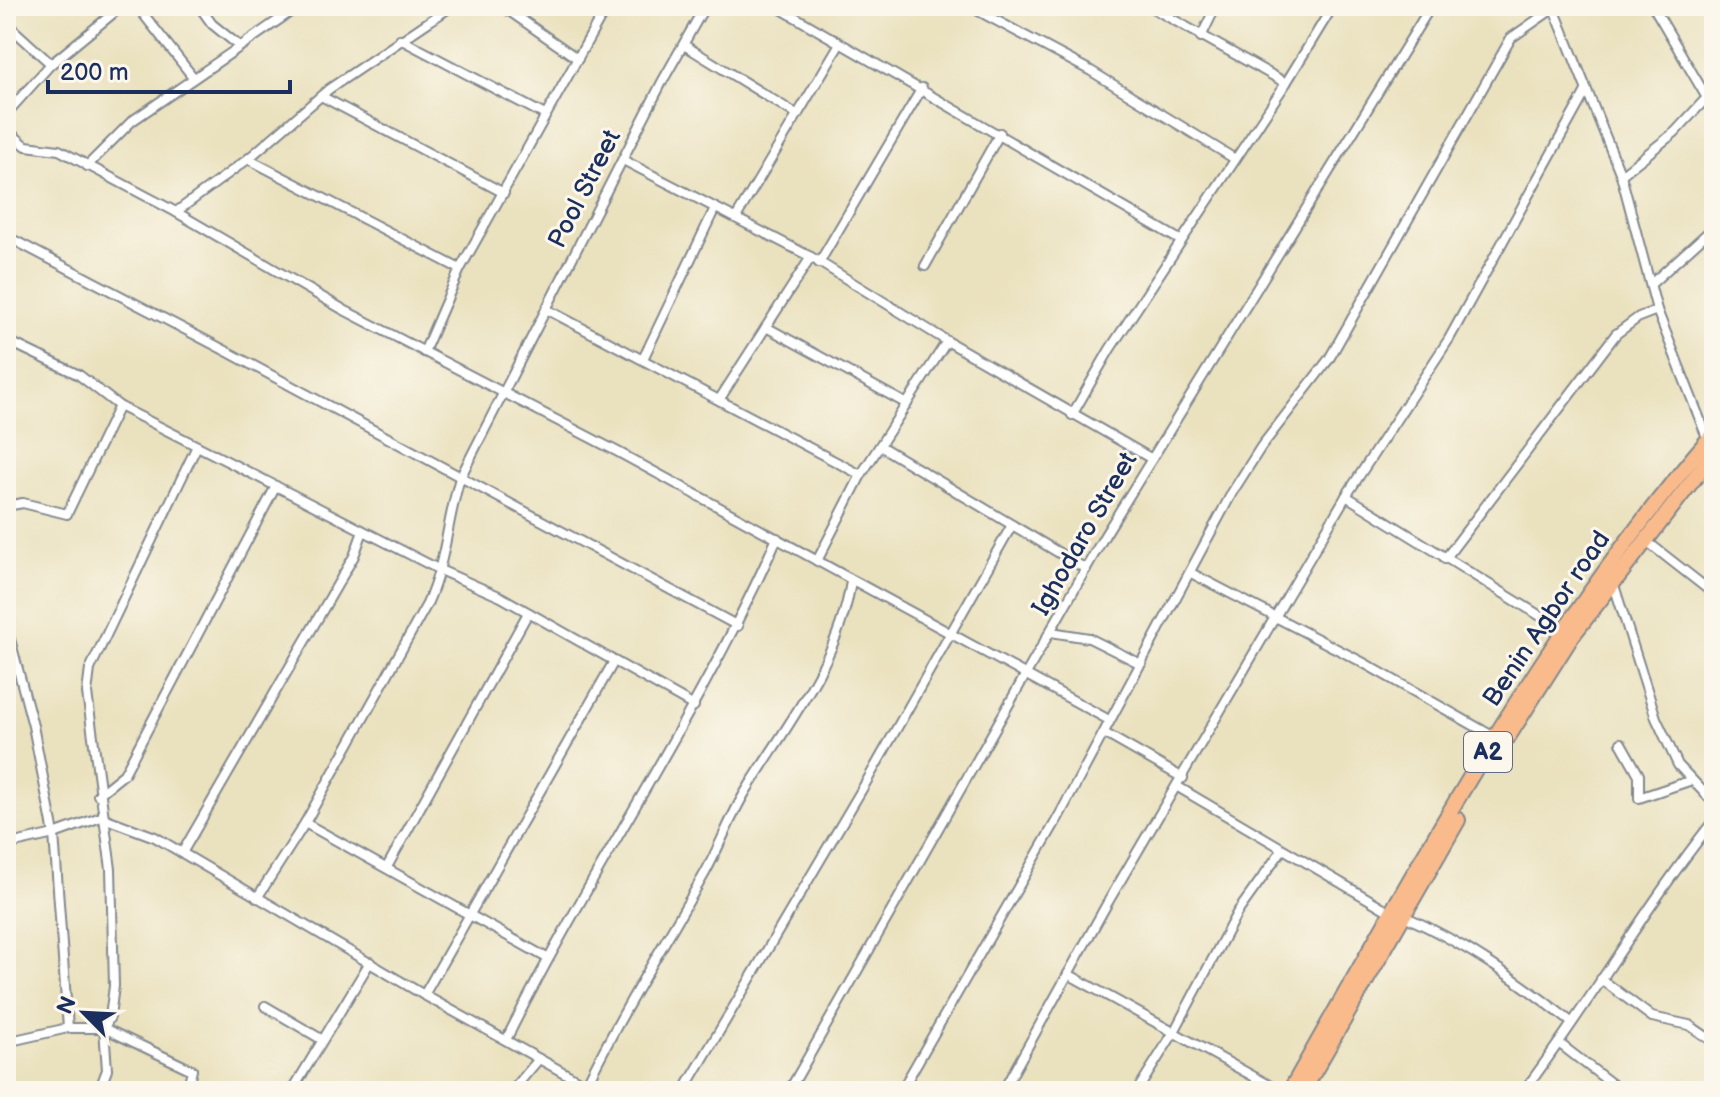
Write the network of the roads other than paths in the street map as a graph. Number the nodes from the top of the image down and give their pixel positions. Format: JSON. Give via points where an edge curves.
{"nodes":[{"id":1,"x":122,"y":6,"type":"edge"},
{"id":2,"x":137,"y":6,"type":"edge"},
{"id":3,"x":199,"y":6,"type":"edge"},
{"id":4,"x":299,"y":6,"type":"edge"},
{"id":5,"x":452,"y":6,"type":"edge"},
{"id":6,"x":502,"y":6,"type":"edge"},
{"id":7,"x":607,"y":6,"type":"edge"},
{"id":8,"x":705,"y":6,"type":"edge"},
{"id":9,"x":776,"y":6,"type":"edge"},
{"id":10,"x":969,"y":6,"type":"edge"},
{"id":11,"x":1149,"y":6,"type":"edge"},
{"id":12,"x":1216,"y":6,"type":"edge"},
{"id":13,"x":1333,"y":6,"type":"edge"},
{"id":14,"x":1431,"y":6,"type":"edge"},
{"id":15,"x":1653,"y":6,"type":"edge"},
{"id":16,"x":1554,"y":7,"type":"edge"},
{"id":17,"x":6,"y":23,"type":"edge"},
{"id":18,"x":1201,"y":37,"type":"junction"},
{"id":19,"x":400,"y":39,"type":"junction"},
{"id":20,"x":238,"y":45,"type":"junction"},
{"id":21,"x":684,"y":45,"type":"junction"},
{"id":22,"x":839,"y":45,"type":"junction"},
{"id":23,"x":578,"y":59,"type":"junction"},
{"id":24,"x":51,"y":64,"type":"junction"},
{"id":25,"x":193,"y":77,"type":"junction"},
{"id":26,"x":1286,"y":83,"type":"junction"},
{"id":27,"x":922,"y":88,"type":"junction"},
{"id":28,"x":1714,"y":90,"type":"edge"},
{"id":29,"x":1586,"y":91,"type":"junction"},
{"id":30,"x":321,"y":96,"type":"junction"},
{"id":31,"x":1707,"y":98,"type":"junction"},
{"id":32,"x":6,"y":114,"type":"edge"},
{"id":33,"x":796,"y":114,"type":"junction"},
{"id":34,"x":545,"y":115,"type":"junction"},
{"id":35,"x":6,"y":129,"type":"edge"},
{"id":36,"x":1000,"y":133,"type":"junction"},
{"id":37,"x":248,"y":159,"type":"junction"},
{"id":38,"x":1235,"y":159,"type":"junction"},
{"id":39,"x":623,"y":160,"type":"junction"},
{"id":40,"x":87,"y":166,"type":"junction"},
{"id":41,"x":1621,"y":175,"type":"junction"},
{"id":42,"x":504,"y":193,"type":"junction"},
{"id":43,"x":715,"y":208,"type":"junction"},
{"id":44,"x":176,"y":212,"type":"junction"},
{"id":45,"x":737,"y":216,"type":"junction"},
{"id":46,"x":1714,"y":227,"type":"edge"},
{"id":47,"x":6,"y":236,"type":"edge"},
{"id":48,"x":1180,"y":240,"type":"junction"},
{"id":49,"x":815,"y":260,"type":"junction"},
{"id":50,"x":925,"y":266,"type":"dead end"},
{"id":51,"x":460,"y":269,"type":"junction"},
{"id":52,"x":1651,"y":284,"type":"junction"},
{"id":53,"x":546,"y":309,"type":"junction"},
{"id":54,"x":1657,"y":310,"type":"junction"},
{"id":55,"x":766,"y":327,"type":"junction"},
{"id":56,"x":6,"y":340,"type":"edge"},
{"id":57,"x":947,"y":341,"type":"junction"},
{"id":58,"x":424,"y":352,"type":"junction"},
{"id":59,"x":643,"y":359,"type":"junction"},
{"id":60,"x":503,"y":391,"type":"junction"},
{"id":61,"x":719,"y":400,"type":"junction"},
{"id":62,"x":907,"y":404,"type":"junction"},
{"id":63,"x":119,"y":406,"type":"junction"},
{"id":64,"x":1072,"y":415,"type":"junction"},
{"id":65,"x":1712,"y":442,"type":"edge"},
{"id":66,"x":197,"y":446,"type":"junction"},
{"id":67,"x":880,"y":446,"type":"junction"},
{"id":68,"x":1152,"y":459,"type":"junction"},
{"id":69,"x":861,"y":475,"type":"junction"},
{"id":70,"x":460,"y":478,"type":"junction"},
{"id":71,"x":276,"y":486,"type":"junction"},
{"id":72,"x":1346,"y":496,"type":"junction"},
{"id":73,"x":6,"y":506,"type":"edge"},
{"id":74,"x":1012,"y":525,"type":"junction"},
{"id":75,"x":363,"y":531,"type":"junction"},
{"id":76,"x":777,"y":538,"type":"junction"},
{"id":77,"x":1645,"y":540,"type":"junction"},
{"id":78,"x":1445,"y":559,"type":"junction"},
{"id":79,"x":817,"y":561,"type":"junction"},
{"id":80,"x":1086,"y":569,"type":"junction"},
{"id":81,"x":442,"y":571,"type":"junction"},
{"id":82,"x":1191,"y":573,"type":"junction"},
{"id":83,"x":851,"y":581,"type":"junction"},
{"id":84,"x":1613,"y":582,"type":"junction"},
{"id":85,"x":1714,"y":594,"type":"edge"},
{"id":86,"x":528,"y":613,"type":"junction"},
{"id":87,"x":1275,"y":620,"type":"junction"},
{"id":88,"x":6,"y":624,"type":"edge"},
{"id":89,"x":738,"y":626,"type":"junction"},
{"id":90,"x":1563,"y":630,"type":"junction"},
{"id":91,"x":1051,"y":632,"type":"junction"},
{"id":92,"x":948,"y":635,"type":"junction"},
{"id":93,"x":613,"y":663,"type":"junction"},
{"id":94,"x":1141,"y":664,"type":"junction"},
{"id":95,"x":1024,"y":676,"type":"junction"},
{"id":96,"x":694,"y":706,"type":"junction"},
{"id":97,"x":1109,"y":720,"type":"junction"},
{"id":98,"x":1104,"y":733,"type":"junction"},
{"id":99,"x":1496,"y":738,"type":"junction"},
{"id":100,"x":1621,"y":743,"type":"dead end"},
{"id":101,"x":1692,"y":780,"type":"junction"},
{"id":102,"x":1181,"y":782,"type":"junction"},
{"id":103,"x":98,"y":795,"type":"junction"},
{"id":104,"x":1714,"y":803,"type":"edge"},
{"id":105,"x":101,"y":817,"type":"junction"},
{"id":106,"x":1714,"y":820,"type":"edge"},
{"id":107,"x":305,"y":823,"type":"junction"},
{"id":108,"x":54,"y":834,"type":"junction"},
{"id":109,"x":6,"y":845,"type":"edge"},
{"id":110,"x":1282,"y":850,"type":"junction"},
{"id":111,"x":182,"y":853,"type":"junction"},
{"id":112,"x":387,"y":867,"type":"junction"},
{"id":113,"x":257,"y":898,"type":"junction"},
{"id":114,"x":470,"y":914,"type":"junction"},
{"id":115,"x":1398,"y":914,"type":"junction"},
{"id":116,"x":547,"y":958,"type":"junction"},
{"id":117,"x":370,"y":962,"type":"junction"},
{"id":118,"x":1068,"y":974,"type":"junction"},
{"id":119,"x":1601,"y":979,"type":"junction"},
{"id":120,"x":424,"y":995,"type":"junction"},
{"id":121,"x":265,"y":1006,"type":"dead end"},
{"id":122,"x":1571,"y":1022,"type":"junction"},
{"id":123,"x":68,"y":1028,"type":"junction"},
{"id":124,"x":104,"y":1028,"type":"junction"},
{"id":125,"x":1174,"y":1032,"type":"junction"},
{"id":126,"x":321,"y":1039,"type":"junction"},
{"id":127,"x":506,"y":1040,"type":"junction"},
{"id":128,"x":6,"y":1042,"type":"edge"},
{"id":129,"x":1714,"y":1042,"type":"edge"},
{"id":130,"x":1560,"y":1044,"type":"junction"},
{"id":131,"x":539,"y":1059,"type":"junction"},
{"id":132,"x":586,"y":1085,"type":"junction"},
{"id":133,"x":99,"y":1091,"type":"edge"},
{"id":134,"x":187,"y":1091,"type":"edge"},
{"id":135,"x":292,"y":1091,"type":"edge"},
{"id":136,"x":512,"y":1091,"type":"edge"},
{"id":137,"x":597,"y":1091,"type":"edge"},
{"id":138,"x":684,"y":1091,"type":"edge"},
{"id":139,"x":789,"y":1091,"type":"edge"},
{"id":140,"x":901,"y":1091,"type":"edge"},
{"id":141,"x":1003,"y":1091,"type":"edge"},
{"id":142,"x":1137,"y":1091,"type":"edge"},
{"id":143,"x":1280,"y":1091,"type":"edge"},
{"id":144,"x":1290,"y":1091,"type":"edge"},
{"id":145,"x":1303,"y":1091,"type":"edge"},
{"id":146,"x":1524,"y":1091,"type":"edge"},
{"id":147,"x":1621,"y":1091,"type":"edge"}],
"edges":[{"from":1,"to":24,"type":"street"},
{"from":2,"to":25,"type":"street"},
{"from":3,"to":20,"type":"street"},
{"from":4,"to":20,"type":"street"},
{"from":5,"to":19,"type":"street"},
{"from":6,"to":23,"type":"street"},
{"from":7,"to":23,"type":"street"},
{"from":8,"to":21,"type":"street","name":"Pool Street"},
{"from":9,"to":22,"type":"street"},
{"from":10,"to":38,"type":"street","via":[[1091,71]]},
{"from":11,"to":18,"type":"street"},
{"from":12,"to":18,"type":"street"},
{"from":13,"to":26,"type":"street"},
{"from":14,"to":68,"type":"street","name":"Ighodaro Street"},
{"from":15,"to":31,"type":"street"},
{"from":16,"to":29,"type":"street"},
{"from":16,"to":82,"type":"street","via":[[1524,26],[1504,48],[1329,359],[1261,447]]},
{"from":17,"to":24,"type":"street"},
{"from":18,"to":26,"type":"street"},
{"from":19,"to":30,"type":"street"},
{"from":19,"to":34,"type":"street"},
{"from":20,"to":25,"type":"street"},
{"from":21,"to":33,"type":"street"},
{"from":21,"to":39,"type":"street","name":"Pool Street"},
{"from":22,"to":27,"type":"street"},
{"from":22,"to":33,"type":"street"},
{"from":23,"to":34,"type":"street"},
{"from":24,"to":32,"type":"street"},
{"from":25,"to":40,"type":"street","via":[[132,121]]},
{"from":26,"to":38,"type":"street"},
{"from":27,"to":36,"type":"street"},
{"from":27,"to":49,"type":"street"},
{"from":28,"to":31,"type":"street"},
{"from":29,"to":41,"type":"street"},
{"from":29,"to":72,"type":"street","via":[[1449,339]]},
{"from":30,"to":37,"type":"street"},
{"from":30,"to":42,"type":"street"},
{"from":31,"to":41,"type":"street"},
{"from":33,"to":45,"type":"street"},
{"from":34,"to":42,"type":"street"},
{"from":35,"to":40,"type":"street","via":[[26,146],[59,150]]},
{"from":36,"to":48,"type":"street"},
{"from":36,"to":50,"type":"street"},
{"from":37,"to":44,"type":"street"},
{"from":37,"to":51,"type":"street"},
{"from":38,"to":48,"type":"street"},
{"from":39,"to":43,"type":"street"},
{"from":39,"to":53,"type":"street","name":"Pool Street"},
{"from":40,"to":44,"type":"street"},
{"from":41,"to":52,"type":"street"},
{"from":42,"to":51,"type":"street"},
{"from":43,"to":45,"type":"street"},
{"from":43,"to":59,"type":"street"},
{"from":44,"to":58,"type":"street"},
{"from":45,"to":49,"type":"street"},
{"from":46,"to":52,"type":"street"},
{"from":47,"to":70,"type":"street"},
{"from":48,"to":64,"type":"street"},
{"from":49,"to":55,"type":"street"},
{"from":49,"to":57,"type":"street"},
{"from":51,"to":58,"type":"street"},
{"from":52,"to":54,"type":"street"},
{"from":53,"to":59,"type":"street"},
{"from":53,"to":60,"type":"street","name":"Pool Street"},
{"from":54,"to":65,"type":"street"},
{"from":54,"to":78,"type":"street","via":[[1616,334]]},
{"from":55,"to":61,"type":"street"},
{"from":55,"to":62,"type":"street"},
{"from":56,"to":63,"type":"street","via":[[79,375]]},
{"from":57,"to":62,"type":"street"},
{"from":57,"to":64,"type":"street"},
{"from":58,"to":60,"type":"street"},
{"from":59,"to":61,"type":"street"},
{"from":60,"to":70,"type":"street","name":"Pool Street"},
{"from":60,"to":76,"type":"street"},
{"from":61,"to":69,"type":"street"},
{"from":62,"to":67,"type":"street"},
{"from":63,"to":66,"type":"street"},
{"from":63,"to":73,"type":"street","via":[[67,514],[23,503]]},
{"from":64,"to":68,"type":"street"},
{"from":65,"to":77,"type":"highway","name":"Benin Agbor road","number":"A2"},
{"from":65,"to":90,"type":"highway","name":"Benin Agbor road","number":"A2","via":[[1618,553]]},
{"from":66,"to":71,"type":"street"},
{"from":66,"to":103,"type":"street","via":[[90,669],[87,693]]},
{"from":67,"to":69,"type":"street"},
{"from":67,"to":74,"type":"street"},
{"from":68,"to":80,"type":"street","name":"Ighodaro Street"},
{"from":69,"to":79,"type":"street"},
{"from":70,"to":81,"type":"street","name":"Pool Street"},
{"from":70,"to":89,"type":"street"},
{"from":71,"to":75,"type":"street"},
{"from":71,"to":103,"type":"street","via":[[124,774]]},
{"from":72,"to":78,"type":"street"},
{"from":72,"to":87,"type":"street"},
{"from":74,"to":80,"type":"street"},
{"from":74,"to":92,"type":"street"},
{"from":75,"to":81,"type":"street"},
{"from":75,"to":111,"type":"street","via":[[354,556]]},
{"from":76,"to":79,"type":"street"},
{"from":76,"to":89,"type":"street"},
{"from":77,"to":84,"type":"highway","name":"Benin Agbor road","number":"A2"},
{"from":77,"to":85,"type":"street"},
{"from":78,"to":90,"type":"street"},
{"from":79,"to":83,"type":"street"},
{"from":80,"to":91,"type":"street","name":"Ighodaro Street"},
{"from":81,"to":86,"type":"street"},
{"from":81,"to":107,"type":"street","name":"Pool Street","via":[[400,657]]},
{"from":82,"to":87,"type":"street"},
{"from":82,"to":94,"type":"street"},
{"from":83,"to":92,"type":"street"},
{"from":83,"to":132,"type":"street","via":[[839,629],[805,698],[744,795]]},
{"from":84,"to":101,"type":"street","via":[[1656,718],[1678,765]]},
{"from":84,"to":115,"type":"highway","name":"Benin Agbor road","number":"A2","via":[[1572,636]]},
{"from":86,"to":93,"type":"street"},
{"from":86,"to":112,"type":"street"},
{"from":87,"to":99,"type":"street"},
{"from":87,"to":102,"type":"street"},
{"from":88,"to":108,"type":"street"},
{"from":89,"to":96,"type":"street"},
{"from":90,"to":99,"type":"highway","name":"Benin Agbor road","number":"A2"},
{"from":91,"to":94,"type":"street","via":[[1089,638]]},
{"from":91,"to":95,"type":"street","name":"Ighodaro Street"},
{"from":92,"to":95,"type":"street"},
{"from":92,"to":138,"type":"street"},
{"from":93,"to":96,"type":"street"},
{"from":93,"to":114,"type":"street"},
{"from":94,"to":97,"type":"street"},
{"from":95,"to":97,"type":"street"},
{"from":95,"to":139,"type":"street","name":"Ighodaro Street"},
{"from":96,"to":116,"type":"street"},
{"from":97,"to":98,"type":"street"},
{"from":98,"to":102,"type":"street"},
{"from":98,"to":140,"type":"street"},
{"from":99,"to":115,"type":"highway","name":"Benin Agbor road","number":"A2"},
{"from":100,"to":101,"type":"street","via":[[1639,775],[1639,798]]},
{"from":101,"to":104,"type":"street"},
{"from":102,"to":110,"type":"street"},
{"from":102,"to":118,"type":"street"},
{"from":103,"to":105,"type":"street"},
{"from":105,"to":108,"type":"street"},
{"from":105,"to":111,"type":"street"},
{"from":105,"to":124,"type":"street","via":[[111,869],[114,986]]},
{"from":106,"to":119,"type":"street","via":[[1666,880]]},
{"from":107,"to":112,"type":"street"},
{"from":107,"to":113,"type":"street","name":"Pool Street"},
{"from":108,"to":109,"type":"street"},
{"from":108,"to":123,"type":"street"},
{"from":110,"to":115,"type":"street"},
{"from":110,"to":125,"type":"street","via":[[1237,913]]},
{"from":111,"to":113,"type":"street"},
{"from":112,"to":114,"type":"street"},
{"from":113,"to":117,"type":"street"},
{"from":114,"to":116,"type":"street"},
{"from":114,"to":120,"type":"street"},
{"from":115,"to":122,"type":"street","via":[[1439,932],[1519,981]]},
{"from":115,"to":144,"type":"highway","name":"Benin Agbor road","number":"A2"},
{"from":115,"to":145,"type":"highway","name":"Benin Agbor road","number":"A2"},
{"from":116,"to":127,"type":"street"},
{"from":117,"to":120,"type":"street"},
{"from":117,"to":126,"type":"street"},
{"from":118,"to":125,"type":"street"},
{"from":118,"to":141,"type":"street"},
{"from":119,"to":122,"type":"street"},
{"from":119,"to":129,"type":"street","via":[[1652,1017],[1689,1025]]},
{"from":120,"to":127,"type":"street"},
{"from":121,"to":126,"type":"street"},
{"from":122,"to":130,"type":"street"},
{"from":123,"to":124,"type":"street"},
{"from":123,"to":128,"type":"street"},
{"from":124,"to":133,"type":"street","via":[[107,1070]]},
{"from":124,"to":134,"type":"street","via":[[192,1070]]},
{"from":125,"to":142,"type":"street"},
{"from":125,"to":143,"type":"street"},
{"from":126,"to":135,"type":"street"},
{"from":127,"to":131,"type":"street"},
{"from":130,"to":146,"type":"street"},
{"from":130,"to":147,"type":"street"},
{"from":131,"to":132,"type":"street"},
{"from":131,"to":136,"type":"street"},
{"from":132,"to":137,"type":"street"}]}
